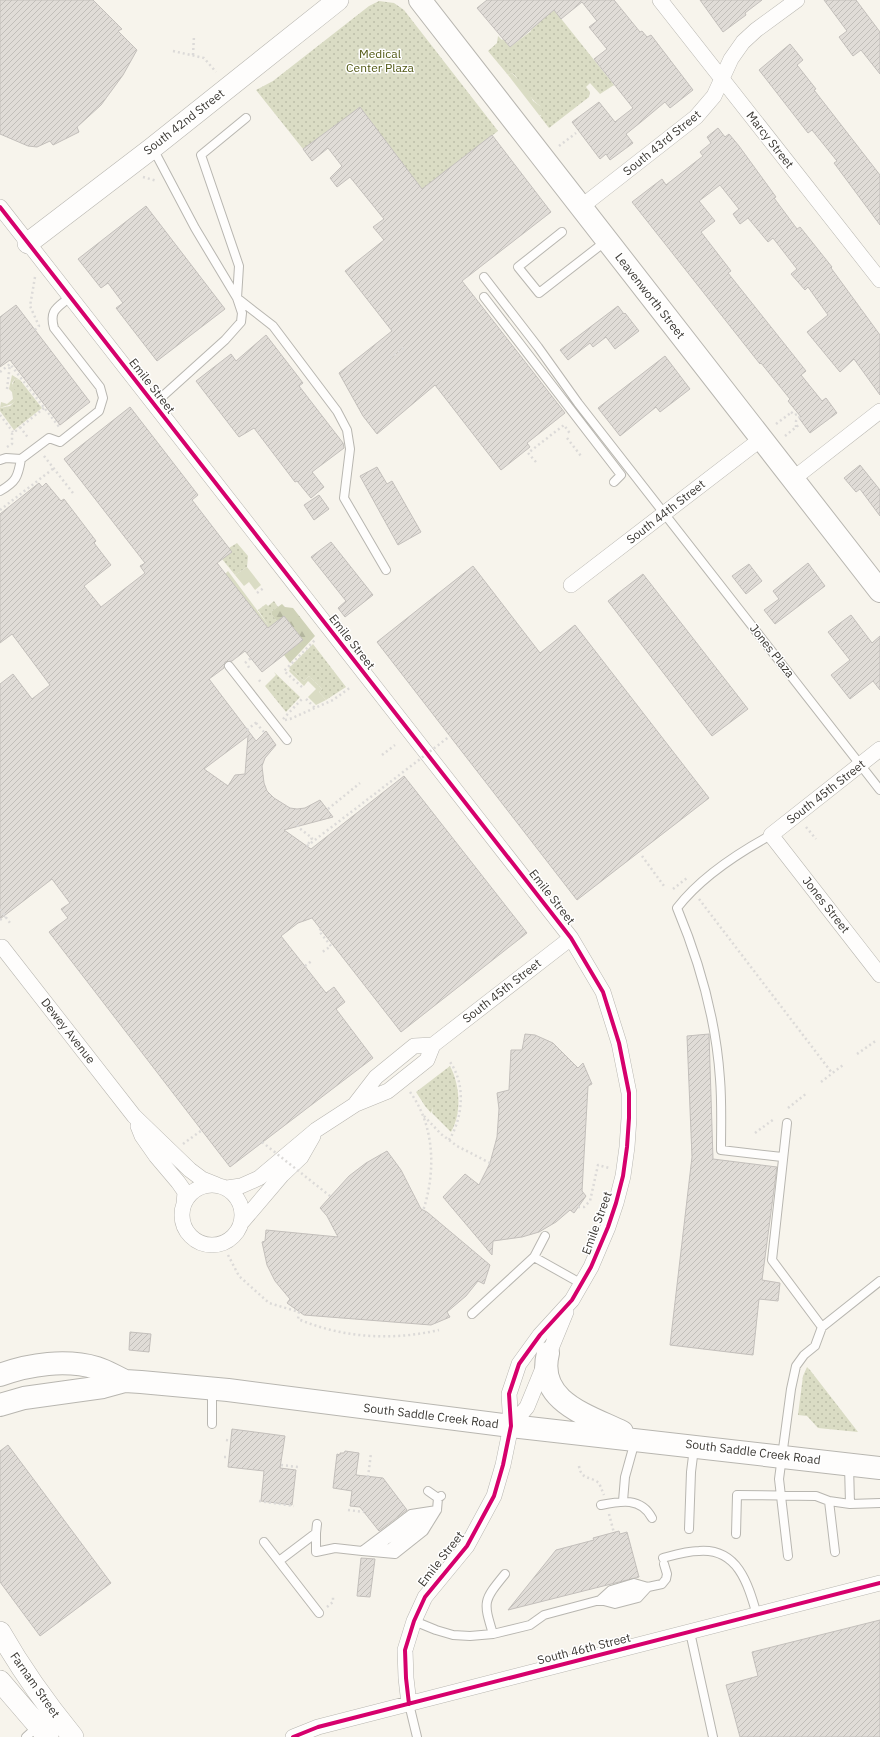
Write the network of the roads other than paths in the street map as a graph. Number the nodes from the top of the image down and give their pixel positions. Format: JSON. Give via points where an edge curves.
{"nodes":[{"id":1,"x":338,"y":0,"type":"edge"},
{"id":2,"x":420,"y":0,"type":"edge"},
{"id":3,"x":660,"y":0,"type":"edge"},
{"id":4,"x":797,"y":0,"type":"edge"},
{"id":5,"x":722,"y":79,"type":"junction"},
{"id":6,"x":246,"y":118,"type":"dead end"},
{"id":7,"x":151,"y":149,"type":"junction"},
{"id":8,"x":0,"y":207,"type":"edge"},
{"id":9,"x":580,"y":208,"type":"junction"},
{"id":10,"x":562,"y":232,"type":"dead end"},
{"id":11,"x":606,"y":240,"type":"junction"},
{"id":12,"x":28,"y":243,"type":"junction"},
{"id":13,"x":484,"y":277,"type":"dead end"},
{"id":14,"x":880,"y":280,"type":"edge"},
{"id":15,"x":70,"y":297,"type":"junction"},
{"id":16,"x":484,"y":297,"type":"dead end"},
{"id":17,"x":237,"y":298,"type":"junction"},
{"id":18,"x":154,"y":404,"type":"junction"},
{"id":19,"x":880,"y":411,"type":"edge"},
{"id":20,"x":768,"y":431,"type":"junction"},
{"id":21,"x":21,"y":459,"type":"junction"},
{"id":22,"x":0,"y":460,"type":"edge"},
{"id":23,"x":793,"y":479,"type":"junction"},
{"id":24,"x":614,"y":482,"type":"dead end"},
{"id":25,"x":0,"y":491,"type":"edge"},
{"id":26,"x":664,"y":513,"type":"junction"},
{"id":27,"x":386,"y":570,"type":"dead end"},
{"id":28,"x":571,"y":585,"type":"dead end"},
{"id":29,"x":880,"y":591,"type":"edge"},
{"id":30,"x":229,"y":666,"type":"dead end"},
{"id":31,"x":287,"y":740,"type":"dead end"},
{"id":32,"x":880,"y":749,"type":"edge"},
{"id":33,"x":860,"y":765,"type":"junction"},
{"id":34,"x":880,"y":790,"type":"edge"},
{"id":35,"x":771,"y":835,"type":"junction"},
{"id":36,"x":571,"y":938,"type":"junction"},
{"id":37,"x":1,"y":948,"type":"edge"},
{"id":38,"x":880,"y":975,"type":"edge"},
{"id":39,"x":134,"y":1116,"type":"junction"},
{"id":40,"x":787,"y":1123,"type":"dead end"},
{"id":41,"x":316,"y":1130,"type":"junction"},
{"id":42,"x":782,"y":1157,"type":"junction"},
{"id":43,"x":222,"y":1186,"type":"junction"},
{"id":44,"x":184,"y":1204,"type":"junction"},
{"id":45,"x":242,"y":1222,"type":"junction"},
{"id":46,"x":544,"y":1236,"type":"dead end"},
{"id":47,"x":534,"y":1256,"type":"junction"},
{"id":48,"x":880,"y":1281,"type":"edge"},
{"id":49,"x":582,"y":1284,"type":"junction"},
{"id":50,"x":572,"y":1300,"type":"junction"},
{"id":51,"x":472,"y":1314,"type":"dead end"},
{"id":52,"x":822,"y":1327,"type":"junction"},
{"id":53,"x":548,"y":1353,"type":"junction"},
{"id":54,"x":0,"y":1375,"type":"edge"},
{"id":55,"x":125,"y":1381,"type":"junction"},
{"id":56,"x":212,"y":1388,"type":"junction"},
{"id":57,"x":0,"y":1405,"type":"edge"},
{"id":58,"x":212,"y":1424,"type":"dead end"},
{"id":59,"x":512,"y":1426,"type":"junction"},
{"id":60,"x":635,"y":1439,"type":"junction"},
{"id":61,"x":694,"y":1446,"type":"junction"},
{"id":62,"x":782,"y":1456,"type":"junction"},
{"id":63,"x":849,"y":1464,"type":"junction"},
{"id":64,"x":880,"y":1468,"type":"edge"},
{"id":65,"x":428,"y":1490,"type":"dead end"},
{"id":66,"x":781,"y":1496,"type":"junction"},
{"id":67,"x":623,"y":1501,"type":"junction"},
{"id":68,"x":829,"y":1501,"type":"junction"},
{"id":69,"x":880,"y":1503,"type":"edge"},
{"id":70,"x":850,"y":1504,"type":"junction"},
{"id":71,"x":601,"y":1505,"type":"dead end"},
{"id":72,"x":437,"y":1510,"type":"junction"},
{"id":73,"x":652,"y":1518,"type":"dead end"},
{"id":74,"x":317,"y":1524,"type":"dead end"},
{"id":75,"x":689,"y":1529,"type":"dead end"},
{"id":76,"x":316,"y":1533,"type":"junction"},
{"id":77,"x":736,"y":1534,"type":"dead end"},
{"id":78,"x":264,"y":1542,"type":"dead end"},
{"id":79,"x":362,"y":1550,"type":"junction"},
{"id":80,"x":835,"y":1552,"type":"dead end"},
{"id":81,"x":788,"y":1556,"type":"dead end"},
{"id":82,"x":279,"y":1561,"type":"junction"},
{"id":83,"x":505,"y":1574,"type":"dead end"},
{"id":84,"x":880,"y":1583,"type":"edge"},
{"id":85,"x":648,"y":1587,"type":"junction"},
{"id":86,"x":600,"y":1600,"type":"junction"},
{"id":87,"x":319,"y":1613,"type":"dead end"},
{"id":88,"x":757,"y":1615,"type":"junction"},
{"id":89,"x":414,"y":1621,"type":"junction"},
{"id":90,"x":0,"y":1632,"type":"edge"},
{"id":91,"x":690,"y":1632,"type":"junction"},
{"id":92,"x":493,"y":1634,"type":"junction"},
{"id":93,"x":0,"y":1681,"type":"edge"},
{"id":94,"x":409,"y":1704,"type":"junction"},
{"id":95,"x":38,"y":1733,"type":"edge"},
{"id":96,"x":73,"y":1737,"type":"edge"},
{"id":97,"x":293,"y":1737,"type":"edge"},
{"id":98,"x":417,"y":1737,"type":"edge"},
{"id":99,"x":713,"y":1737,"type":"edge"}],
"edges":[{"from":1,"to":7,"type":"main road","name":"South 42nd Street"},
{"from":2,"to":9,"type":"main road","name":"Leavenworth Street"},
{"from":3,"to":5,"type":"street","name":"Marcy Street"},
{"from":4,"to":5,"type":"street","name":"South 43rd Street","via":[[743,42],[731,59]]},
{"from":5,"to":9,"type":"street","name":"South 43rd Street","via":[[714,96],[696,117]]},
{"from":5,"to":14,"type":"street","name":"Marcy Street"},
{"from":6,"to":17,"type":"lane","via":[[201,155],[239,266]]},
{"from":7,"to":12,"type":"main road","name":"South 42nd Street"},
{"from":7,"to":17,"type":"lane"},
{"from":8,"to":12,"type":"street","name":"Emile Street"},
{"from":9,"to":11,"type":"main road","name":"Leavenworth Street"},
{"from":10,"to":11,"type":"lane","via":[[518,267],[539,293]]},
{"from":11,"to":20,"type":"main road","name":"Leavenworth Street"},
{"from":12,"to":15,"type":"street","name":"Emile Street"},
{"from":13,"to":26,"type":"lane","name":"Jones Plaza"},
{"from":15,"to":18,"type":"street","name":"Emile Street"},
{"from":15,"to":21,"type":"lane","via":[[54,311],[54,328],[100,387],[104,398],[99,411],[60,442],[49,438]]},
{"from":16,"to":24,"type":"lane","via":[[621,475]]},
{"from":17,"to":18,"type":"lane","via":[[242,313],[241,322],[225,340]]},
{"from":17,"to":27,"type":"lane","via":[[273,326],[337,411],[347,430],[350,449],[344,498]]},
{"from":18,"to":36,"type":"street","name":"Emile Street"},
{"from":19,"to":23,"type":"street"},
{"from":20,"to":23,"type":"main road","name":"Leavenworth Street"},
{"from":20,"to":26,"type":"street","name":"South 44th Street"},
{"from":21,"to":22,"type":"lane"},
{"from":21,"to":25,"type":"lane","via":[[18,475]]},
{"from":23,"to":29,"type":"main road","name":"Leavenworth Street"},
{"from":26,"to":28,"type":"street","name":"South 44th Street"},
{"from":26,"to":33,"type":"lane","name":"Jones Plaza"},
{"from":30,"to":31,"type":"lane"},
{"from":32,"to":33,"type":"street","name":"South 45th Street"},
{"from":33,"to":34,"type":"lane","name":"Jones Plaza"},
{"from":33,"to":35,"type":"street","name":"South 45th Street"},
{"from":35,"to":38,"type":"street","name":"Jones Street"},
{"from":35,"to":42,"type":"lane","via":[[743,851],[688,894],[677,908],[692,944],[712,1012],[720,1079],[721,1150]]},
{"from":36,"to":41,"type":"street","name":"South 45th Street","via":[[433,1045],[427,1060],[388,1091],[356,1104]]},
{"from":36,"to":49,"type":"street","name":"Emile Street","via":[[603,992],[619,1043],[629,1093],[627,1148],[616,1203],[600,1250]]},
{"from":37,"to":39,"type":"street","name":"Dewey Avenue"},
{"from":39,"to":43,"type":"street","name":"Dewey Avenue","via":[[190,1170],[202,1179]]},
{"from":39,"to":44,"type":"street","name":"Dewey Avenue","via":[[142,1136],[184,1192]]},
{"from":40,"to":42,"type":"lane"},
{"from":41,"to":43,"type":"street","name":"South 45th Street","via":[[259,1178],[241,1186]]},
{"from":41,"to":45,"type":"street","name":"South 45th Street","via":[[301,1157]]},
{"from":42,"to":52,"type":"lane","via":[[772,1260]]},
{"from":43,"to":44,"type":"street","name":"South 45th Street","via":[[207,1185],[197,1188]]},
{"from":43,"to":45,"type":"street","via":[[235,1194],[240,1202]]},
{"from":44,"to":45,"type":"street","name":"South 45th Street","via":[[183,1224],[195,1240],[204,1244],[223,1244],[235,1235]]},
{"from":46,"to":47,"type":"lane"},
{"from":47,"to":49,"type":"lane"},
{"from":47,"to":51,"type":"lane"},
{"from":48,"to":52,"type":"lane"},
{"from":49,"to":50,"type":"street","name":"Emile Street"},
{"from":50,"to":53,"type":"street","name":"Emile Street"},
{"from":50,"to":59,"type":"street","name":"Emile Street","via":[[540,1334],[519,1364],[509,1394]]},
{"from":52,"to":62,"type":"lane","via":[[815,1346],[796,1366]]},
{"from":53,"to":59,"type":"street","name":"Emile Street","via":[[527,1407]]},
{"from":53,"to":60,"type":"main road","via":[[546,1372],[556,1395],[577,1410]]},
{"from":54,"to":55,"type":"main road","name":"South Saddle Creek Road","via":[[61,1363],[98,1368]]},
{"from":55,"to":56,"type":"main road","name":"South Saddle Creek Road"},
{"from":55,"to":57,"type":"main road","name":"South Saddle Creek Road","via":[[103,1387],[24,1398]]},
{"from":56,"to":58,"type":"lane"},
{"from":56,"to":59,"type":"main road","name":"South Saddle Creek Road"},
{"from":59,"to":60,"type":"main road","name":"South Saddle Creek Road"},
{"from":59,"to":89,"type":"street","name":"Emile Street","via":[[494,1496],[467,1546],[425,1596]]},
{"from":60,"to":61,"type":"main road","name":"South Saddle Creek Road"},
{"from":60,"to":67,"type":"lane","via":[[625,1477]]},
{"from":61,"to":62,"type":"main road","name":"South Saddle Creek Road"},
{"from":61,"to":75,"type":"lane","via":[[690,1472]]},
{"from":62,"to":63,"type":"main road","name":"South Saddle Creek Road"},
{"from":62,"to":66,"type":"lane","via":[[779,1479]]},
{"from":63,"to":64,"type":"main road","name":"South Saddle Creek Road"},
{"from":63,"to":70,"type":"lane"},
{"from":65,"to":72,"type":"lane","via":[[440,1497]]},
{"from":66,"to":68,"type":"lane","via":[[816,1496]]},
{"from":66,"to":77,"type":"lane","via":[[737,1495]]},
{"from":66,"to":81,"type":"lane"},
{"from":67,"to":71,"type":"lane"},
{"from":67,"to":73,"type":"lane","via":[[646,1509]]},
{"from":68,"to":70,"type":"lane"},
{"from":68,"to":80,"type":"lane"},
{"from":69,"to":70,"type":"lane"},
{"from":72,"to":79,"type":"lane","via":[[411,1514]]},
{"from":72,"to":79,"type":"lane","via":[[390,1548]]},
{"from":74,"to":76,"type":"lane"},
{"from":76,"to":79,"type":"lane","via":[[316,1552],[335,1548]]},
{"from":76,"to":82,"type":"lane"},
{"from":78,"to":82,"type":"lane"},
{"from":82,"to":87,"type":"lane"},
{"from":83,"to":92,"type":"lane","via":[[486,1601],[486,1611]]},
{"from":84,"to":88,"type":"street","name":"South 46th Street"},
{"from":85,"to":86,"type":"lane","via":[[634,1583],[611,1590]]},
{"from":85,"to":86,"type":"lane","via":[[638,1598],[615,1604]]},
{"from":85,"to":88,"type":"lane","via":[[662,1584],[666,1579],[663,1561],[698,1551],[714,1551],[737,1566],[745,1579]]},
{"from":86,"to":92,"type":"lane","via":[[544,1615],[530,1625]]},
{"from":88,"to":91,"type":"street","name":"South 46th Street"},
{"from":89,"to":92,"type":"lane","via":[[453,1634]]},
{"from":89,"to":94,"type":"street","name":"Emile Street","via":[[406,1650]]},
{"from":90,"to":96,"type":"main road","name":"Farnam Street","via":[[17,1662]]},
{"from":91,"to":94,"type":"street","name":"South 46th Street"},
{"from":91,"to":99,"type":"lane"},
{"from":93,"to":95,"type":"main road","name":"Farnam Street"},
{"from":94,"to":97,"type":"street","name":"South 46th Street"},
{"from":94,"to":98,"type":"lane"}]}
